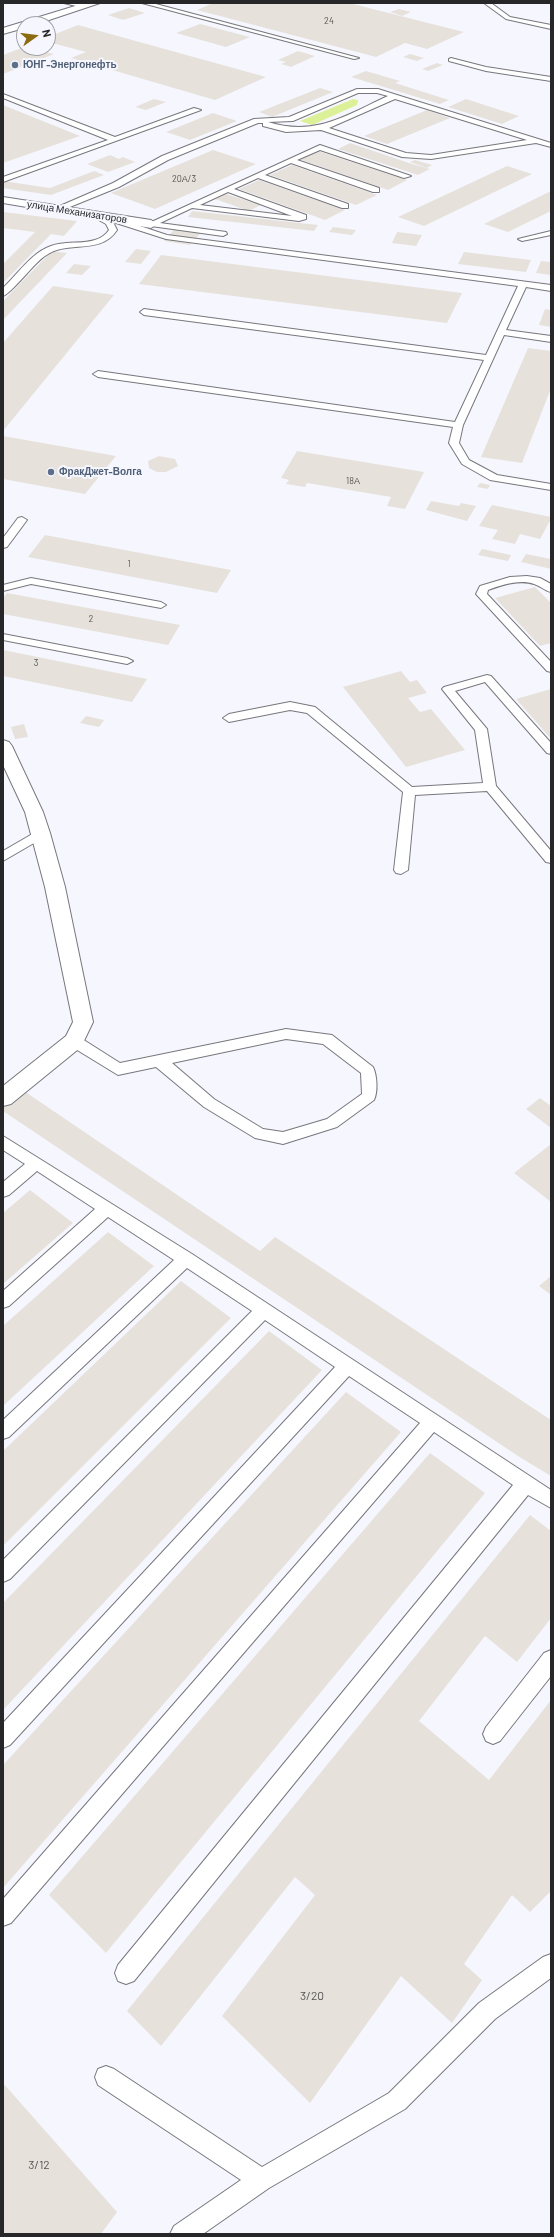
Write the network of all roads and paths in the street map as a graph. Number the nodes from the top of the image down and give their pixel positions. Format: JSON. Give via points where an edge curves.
{"nodes":[{"id":1,"x":68,"y":3,"type":"edge"},
{"id":2,"x":94,"y":3,"type":"edge"},
{"id":3,"x":145,"y":3,"type":"edge"},
{"id":4,"x":487,"y":3,"type":"edge"},
{"id":5,"x":84,"y":6,"type":"junction"},
{"id":6,"x":51,"y":16,"type":"edge"},
{"id":7,"x":16,"y":27,"type":"edge"},
{"id":8,"x":551,"y":27,"type":"edge"},
{"id":9,"x":3,"y":31,"type":"edge"},
{"id":10,"x":356,"y":58,"type":"dead end"},
{"id":11,"x":451,"y":60,"type":"dead end"},
{"id":12,"x":551,"y":79,"type":"edge"},
{"id":13,"x":3,"y":96,"type":"edge"},
{"id":14,"x":395,"y":96,"type":"junction"},
{"id":15,"x":197,"y":110,"type":"dead end"},
{"id":16,"x":257,"y":121,"type":"junction"},
{"id":17,"x":322,"y":128,"type":"junction"},
{"id":18,"x":116,"y":140,"type":"junction"},
{"id":19,"x":536,"y":140,"type":"junction"},
{"id":20,"x":551,"y":145,"type":"edge"},
{"id":21,"x":290,"y":160,"type":"junction"},
{"id":22,"x":257,"y":175,"type":"junction"},
{"id":23,"x":407,"y":176,"type":"dead end"},
{"id":24,"x":3,"y":180,"type":"edge"},
{"id":25,"x":227,"y":189,"type":"junction"},
{"id":26,"x":376,"y":190,"type":"dead end"},
{"id":27,"x":3,"y":200,"type":"edge"},
{"id":28,"x":190,"y":206,"type":"junction"},
{"id":29,"x":345,"y":206,"type":"dead end"},
{"id":30,"x":57,"y":209,"type":"junction"},
{"id":31,"x":98,"y":215,"type":"junction"},
{"id":32,"x":151,"y":224,"type":"junction"},
{"id":33,"x":551,"y":233,"type":"edge"},
{"id":34,"x":522,"y":239,"type":"dead end"},
{"id":35,"x":245,"y":247,"type":"junction"},
{"id":36,"x":523,"y":285,"type":"junction"},
{"id":37,"x":551,"y":288,"type":"edge"},
{"id":38,"x":3,"y":293,"type":"edge"},
{"id":39,"x":144,"y":312,"type":"dead end"},
{"id":40,"x":501,"y":332,"type":"junction"},
{"id":41,"x":551,"y":339,"type":"edge"},
{"id":42,"x":489,"y":358,"type":"junction"},
{"id":43,"x":98,"y":374,"type":"dead end"},
{"id":44,"x":458,"y":425,"type":"junction"},
{"id":45,"x":551,"y":487,"type":"edge"},
{"id":46,"x":22,"y":520,"type":"dead end"},
{"id":47,"x":3,"y":545,"type":"edge"},
{"id":48,"x":3,"y":588,"type":"edge"},
{"id":49,"x":551,"y":589,"type":"edge"},
{"id":50,"x":161,"y":605,"type":"dead end"},
{"id":51,"x":3,"y":637,"type":"edge"},
{"id":52,"x":127,"y":661,"type":"dead end"},
{"id":53,"x":551,"y":669,"type":"edge"},
{"id":54,"x":229,"y":718,"type":"dead end"},
{"id":55,"x":3,"y":746,"type":"edge"},
{"id":56,"x":551,"y":750,"type":"edge"},
{"id":57,"x":490,"y":787,"type":"junction"},
{"id":58,"x":409,"y":791,"type":"junction"},
{"id":59,"x":41,"y":833,"type":"junction"},
{"id":60,"x":3,"y":857,"type":"edge"},
{"id":61,"x":551,"y":859,"type":"edge"},
{"id":62,"x":401,"y":870,"type":"dead end"},
{"id":63,"x":74,"y":1041,"type":"junction"},
{"id":64,"x":159,"y":1061,"type":"junction"},
{"id":65,"x":3,"y":1098,"type":"edge"},
{"id":66,"x":3,"y":1142,"type":"edge"},
{"id":67,"x":36,"y":1163,"type":"junction"},
{"id":68,"x":3,"y":1190,"type":"edge"},
{"id":69,"x":108,"y":1208,"type":"junction"},
{"id":70,"x":186,"y":1259,"type":"junction"},
{"id":71,"x":3,"y":1301,"type":"edge"},
{"id":72,"x":264,"y":1310,"type":"junction"},
{"id":73,"x":348,"y":1366,"type":"junction"},
{"id":74,"x":432,"y":1422,"type":"junction"},
{"id":75,"x":3,"y":1431,"type":"edge"},
{"id":76,"x":526,"y":1484,"type":"junction"},
{"id":77,"x":551,"y":1500,"type":"edge"},
{"id":78,"x":3,"y":1573,"type":"edge"},
{"id":79,"x":551,"y":1660,"type":"edge"},
{"id":80,"x":493,"y":1734,"type":"dead end"},
{"id":81,"x":3,"y":1738,"type":"edge"},
{"id":82,"x":3,"y":1915,"type":"edge"},
{"id":83,"x":551,"y":1965,"type":"edge"},
{"id":84,"x":126,"y":1972,"type":"dead end"},
{"id":85,"x":106,"y":2077,"type":"dead end"},
{"id":86,"x":261,"y":2180,"type":"junction"},
{"id":87,"x":182,"y":2234,"type":"edge"}],
"edges":[{"from":1,"to":5,"type":"lane"},
{"from":2,"to":5,"type":"street"},
{"from":3,"to":10,"type":"lane"},
{"from":4,"to":8,"type":"lane","via":[[508,18]]},
{"from":5,"to":6,"type":"street"},
{"from":7,"to":9,"type":"street"},
{"from":11,"to":12,"type":"lane","via":[[486,69]]},
{"from":13,"to":18,"type":"lane"},
{"from":14,"to":16,"type":"lane","via":[[378,91],[357,91],[290,118]]},
{"from":14,"to":17,"type":"lane"},
{"from":14,"to":19,"type":"lane"},
{"from":15,"to":18,"type":"lane"},
{"from":16,"to":17,"type":"lane","via":[[286,130]]},
{"from":16,"to":30,"type":"lane","via":[[165,158],[116,185]]},
{"from":17,"to":19,"type":"lane","via":[[405,155],[431,157]]},
{"from":18,"to":24,"type":"lane"},
{"from":19,"to":20,"type":"lane"},
{"from":21,"to":22,"type":"lane"},
{"from":21,"to":23,"type":"lane","via":[[320,147]]},
{"from":21,"to":26,"type":"lane"},
{"from":22,"to":25,"type":"lane"},
{"from":22,"to":29,"type":"lane"},
{"from":25,"to":28,"type":"lane"},
{"from":25,"to":28,"type":"lane","via":[[303,217],[299,219]]},
{"from":27,"to":30,"type":"street","name":"улица Механизаторов"},
{"from":28,"to":32,"type":"lane"},
{"from":30,"to":31,"type":"street","name":"улица Механизаторов"},
{"from":31,"to":32,"type":"street","name":"улица Механизаторов"},
{"from":31,"to":35,"type":"lane","via":[[166,237]]},
{"from":31,"to":38,"type":"lane","via":[[109,223],[113,230],[111,236],[103,240],[45,251]]},
{"from":32,"to":35,"type":"lane","via":[[225,234]]},
{"from":33,"to":34,"type":"lane"},
{"from":35,"to":36,"type":"lane"},
{"from":36,"to":37,"type":"lane"},
{"from":36,"to":40,"type":"lane"},
{"from":39,"to":42,"type":"lane"},
{"from":40,"to":41,"type":"lane"},
{"from":40,"to":42,"type":"lane"},
{"from":42,"to":44,"type":"lane"},
{"from":43,"to":44,"type":"lane"},
{"from":44,"to":45,"type":"lane","via":[[454,443],[465,462],[494,478]]},
{"from":46,"to":47,"type":"lane"},
{"from":48,"to":50,"type":"lane","via":[[31,581]]},
{"from":49,"to":53,"type":"lane","via":[[546,583],[518,578],[484,588],[481,594]]},
{"from":51,"to":52,"type":"lane"},
{"from":54,"to":58,"type":"lane","via":[[290,706],[311,710]]},
{"from":55,"to":59,"type":"street"},
{"from":56,"to":57,"type":"lane","via":[[487,678],[448,689],[481,729]]},
{"from":57,"to":58,"type":"lane"},
{"from":57,"to":61,"type":"lane"},
{"from":58,"to":62,"type":"lane"},
{"from":59,"to":60,"type":"lane"},
{"from":59,"to":63,"type":"street","via":[[83,1022]]},
{"from":63,"to":64,"type":"lane","via":[[118,1069]]},
{"from":63,"to":65,"type":"street"},
{"from":64,"to":64,"type":"lane","via":[[286,1034],[327,1040],[368,1071],[369,1096],[332,1123],[283,1138],[260,1134],[208,1103]]},
{"from":66,"to":67,"type":"lane"},
{"from":67,"to":68,"type":"lane"},
{"from":67,"to":69,"type":"lane"},
{"from":69,"to":70,"type":"lane"},
{"from":69,"to":71,"type":"lane"},
{"from":70,"to":72,"type":"lane"},
{"from":70,"to":75,"type":"lane"},
{"from":72,"to":73,"type":"lane"},
{"from":72,"to":78,"type":"lane"},
{"from":73,"to":74,"type":"lane"},
{"from":73,"to":81,"type":"lane"},
{"from":74,"to":76,"type":"lane"},
{"from":74,"to":82,"type":"lane"},
{"from":76,"to":77,"type":"lane"},
{"from":76,"to":84,"type":"lane"},
{"from":79,"to":80,"type":"lane"},
{"from":83,"to":86,"type":"lane","via":[[487,2011],[397,2101]]},
{"from":85,"to":86,"type":"lane"},
{"from":86,"to":87,"type":"lane"}]}
